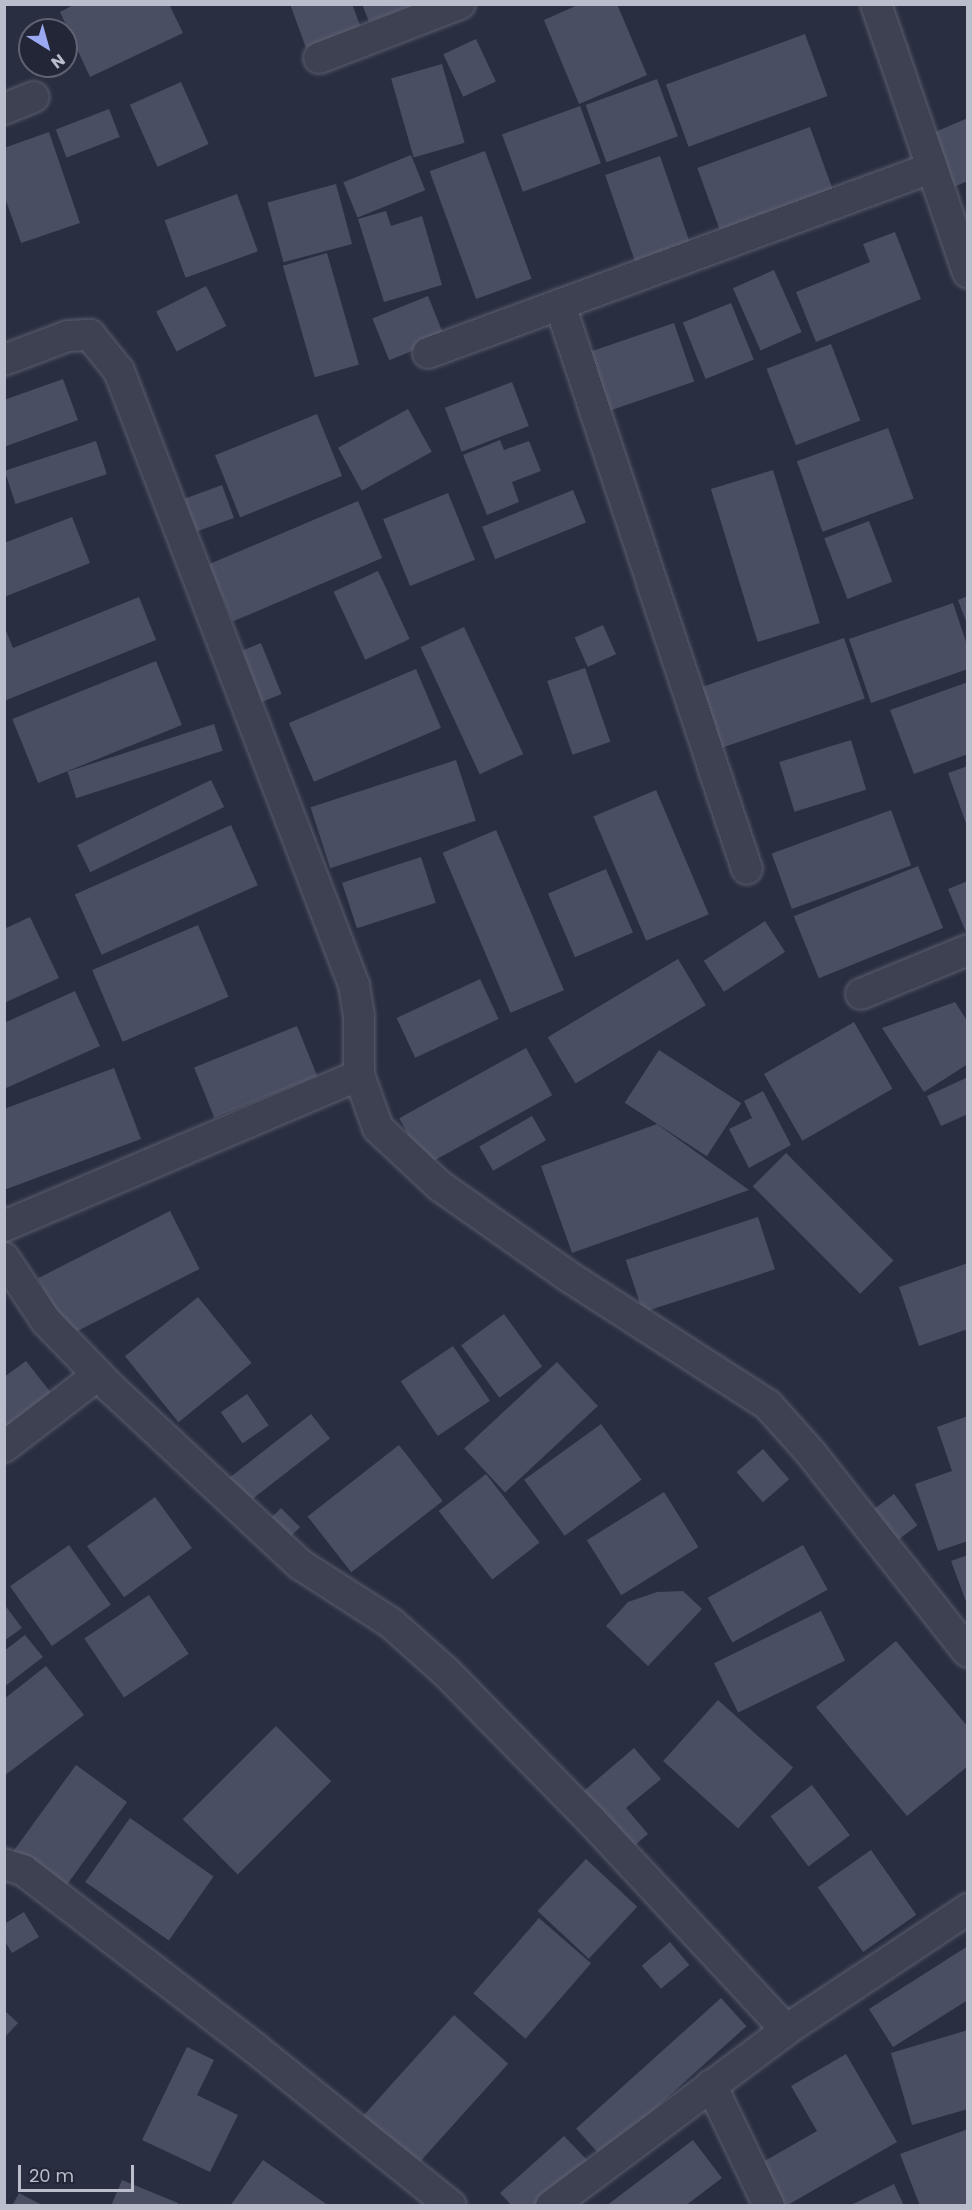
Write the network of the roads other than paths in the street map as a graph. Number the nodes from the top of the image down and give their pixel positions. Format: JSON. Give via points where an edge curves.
{"nodes":[{"id":1,"x":460,"y":4,"type":"edge"},
{"id":2,"x":876,"y":4,"type":"edge"},
{"id":3,"x":320,"y":58,"type":"dead end"},
{"id":4,"x":34,"y":97,"type":"dead end"},
{"id":5,"x":5,"y":106,"type":"edge"},
{"id":6,"x":931,"y":168,"type":"junction"},
{"id":7,"x":968,"y":273,"type":"edge"},
{"id":8,"x":560,"y":305,"type":"junction"},
{"id":9,"x":428,"y":353,"type":"dead end"},
{"id":10,"x":4,"y":360,"type":"edge"},
{"id":11,"x":747,"y":869,"type":"dead end"},
{"id":12,"x":968,"y":950,"type":"edge"},
{"id":13,"x":861,"y":994,"type":"dead end"},
{"id":14,"x":359,"y":1075,"type":"junction"},
{"id":15,"x":4,"y":1226,"type":"edge"},
{"id":16,"x":4,"y":1258,"type":"edge"},
{"id":17,"x":98,"y":1375,"type":"junction"},
{"id":18,"x":4,"y":1447,"type":"edge"},
{"id":19,"x":968,"y":1652,"type":"edge"},
{"id":20,"x":4,"y":1864,"type":"edge"},
{"id":21,"x":968,"y":1909,"type":"edge"},
{"id":22,"x":786,"y":2030,"type":"junction"},
{"id":23,"x":711,"y":2085,"type":"junction"},
{"id":24,"x":451,"y":2205,"type":"edge"},
{"id":25,"x":551,"y":2205,"type":"edge"},
{"id":26,"x":769,"y":2205,"type":"edge"}],
"edges":[{"from":1,"to":3,"type":"street"},
{"from":2,"to":6,"type":"street"},
{"from":4,"to":5,"type":"street"},
{"from":6,"to":7,"type":"street"},
{"from":6,"to":8,"type":"street"},
{"from":8,"to":9,"type":"street"},
{"from":8,"to":11,"type":"street"},
{"from":10,"to":14,"type":"street","via":[[68,336],[90,334],[119,371],[354,985],[359,1016]]},
{"from":12,"to":13,"type":"street"},
{"from":14,"to":15,"type":"street"},
{"from":14,"to":19,"type":"street","via":[[378,1128],[440,1186],[571,1278],[768,1405],[810,1452]]},
{"from":16,"to":17,"type":"street","via":[[46,1321]]},
{"from":17,"to":18,"type":"street"},
{"from":17,"to":22,"type":"street","via":[[301,1565],[391,1623],[446,1672],[592,1821]]},
{"from":20,"to":24,"type":"street","via":[[23,1870]]},
{"from":21,"to":22,"type":"street"},
{"from":22,"to":23,"type":"street"},
{"from":23,"to":25,"type":"street"},
{"from":23,"to":26,"type":"street"}]}
